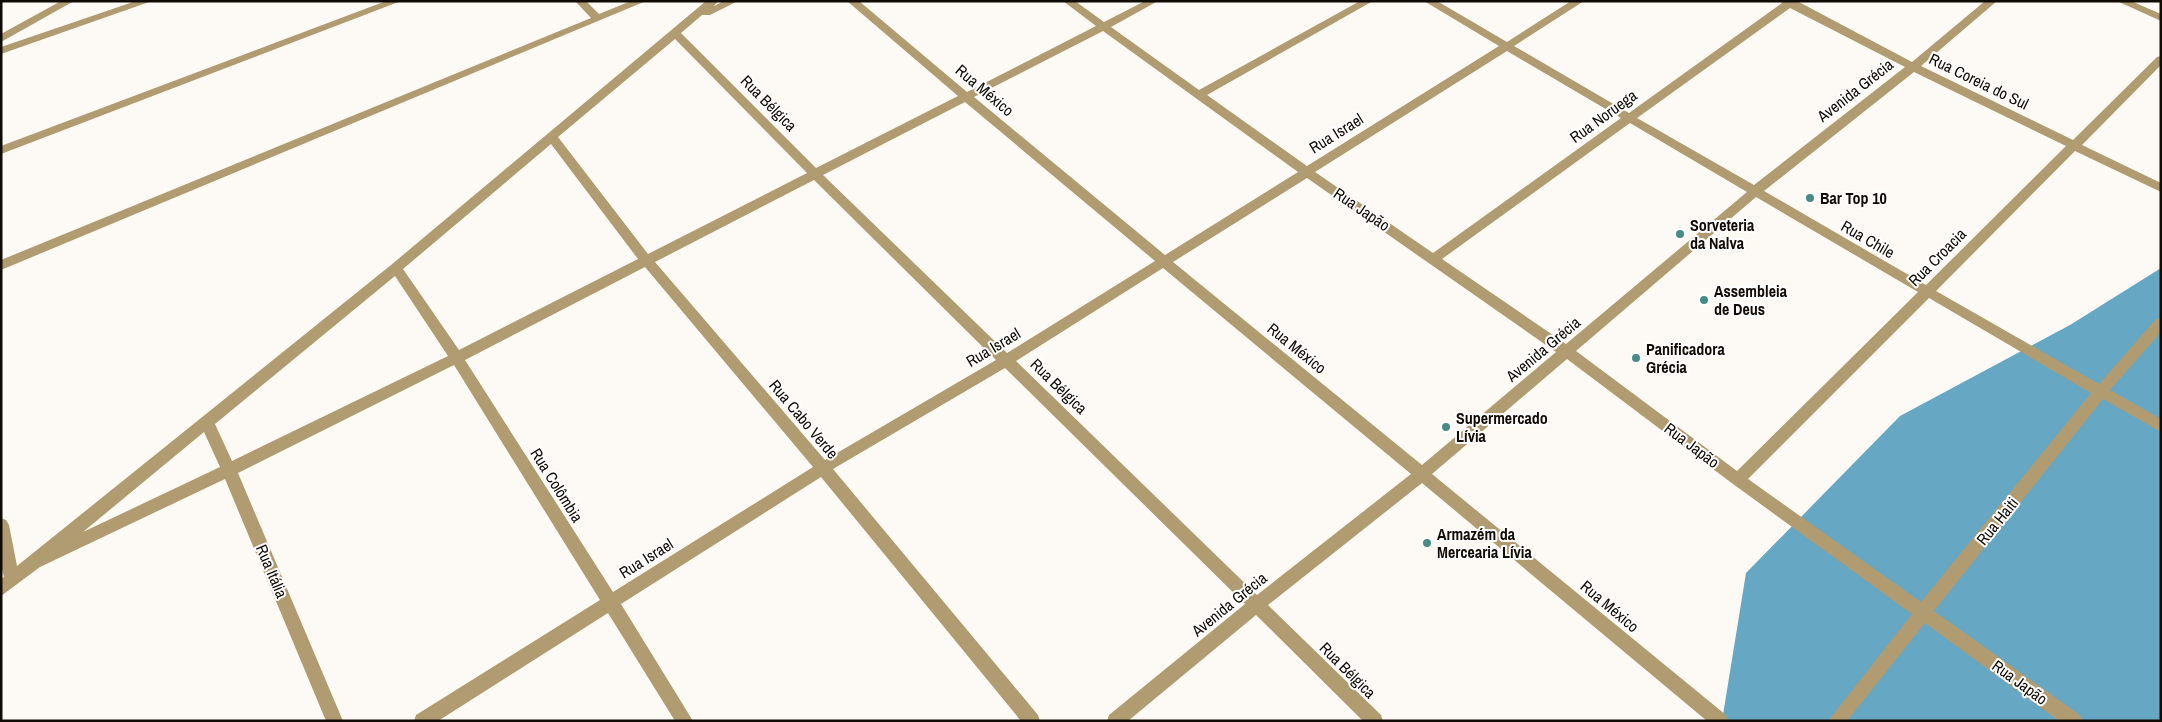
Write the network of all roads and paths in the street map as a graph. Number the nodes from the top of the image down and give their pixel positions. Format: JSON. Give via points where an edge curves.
{"nodes":[{"id":1,"x":70,"y":1,"type":"edge"},
{"id":2,"x":147,"y":1,"type":"edge"},
{"id":3,"x":396,"y":1,"type":"edge"},
{"id":4,"x":580,"y":1,"type":"edge"},
{"id":5,"x":641,"y":1,"type":"edge"},
{"id":6,"x":713,"y":1,"type":"edge"},
{"id":7,"x":733,"y":1,"type":"edge"},
{"id":8,"x":852,"y":1,"type":"edge"},
{"id":9,"x":1068,"y":1,"type":"edge"},
{"id":10,"x":1153,"y":1,"type":"edge"},
{"id":11,"x":1368,"y":1,"type":"edge"},
{"id":12,"x":1430,"y":1,"type":"edge"},
{"id":13,"x":1579,"y":1,"type":"edge"},
{"id":14,"x":1992,"y":1,"type":"edge"},
{"id":15,"x":2122,"y":1,"type":"edge"},
{"id":16,"x":1789,"y":2,"type":"edge"},
{"id":17,"x":696,"y":17,"type":"junction"},
{"id":18,"x":2161,"y":18,"type":"edge"},
{"id":19,"x":598,"y":20,"type":"junction"},
{"id":20,"x":1104,"y":26,"type":"junction"},
{"id":21,"x":676,"y":34,"type":"junction"},
{"id":22,"x":1,"y":39,"type":"edge"},
{"id":23,"x":1508,"y":47,"type":"junction"},
{"id":24,"x":1,"y":51,"type":"edge"},
{"id":25,"x":2161,"y":59,"type":"edge"},
{"id":26,"x":1913,"y":67,"type":"junction"},
{"id":27,"x":1200,"y":94,"type":"junction"},
{"id":28,"x":964,"y":96,"type":"junction"},
{"id":29,"x":1630,"y":116,"type":"junction"},
{"id":30,"x":552,"y":138,"type":"junction"},
{"id":31,"x":2073,"y":145,"type":"junction"},
{"id":32,"x":1,"y":150,"type":"edge"},
{"id":33,"x":1307,"y":172,"type":"junction"},
{"id":34,"x":815,"y":174,"type":"junction"},
{"id":35,"x":2161,"y":188,"type":"edge"},
{"id":36,"x":1754,"y":192,"type":"junction"},
{"id":37,"x":1434,"y":258,"type":"junction"},
{"id":38,"x":647,"y":261,"type":"junction"},
{"id":39,"x":1163,"y":262,"type":"junction"},
{"id":40,"x":1,"y":265,"type":"edge"},
{"id":41,"x":396,"y":268,"type":"junction"},
{"id":42,"x":1926,"y":291,"type":"junction"},
{"id":43,"x":2161,"y":324,"type":"edge"},
{"id":44,"x":1567,"y":352,"type":"junction"},
{"id":45,"x":458,"y":357,"type":"junction"},
{"id":46,"x":1007,"y":360,"type":"junction"},
{"id":47,"x":2101,"y":392,"type":"junction"},
{"id":48,"x":207,"y":423,"type":"junction"},
{"id":49,"x":2161,"y":426,"type":"edge"},
{"id":50,"x":823,"y":468,"type":"junction"},
{"id":51,"x":229,"y":470,"type":"junction"},
{"id":52,"x":1423,"y":473,"type":"junction"},
{"id":53,"x":1738,"y":480,"type":"junction"},
{"id":54,"x":1,"y":525,"type":"edge"},
{"id":55,"x":30,"y":564,"type":"junction"},
{"id":56,"x":7,"y":584,"type":"edge"},
{"id":57,"x":609,"y":602,"type":"junction"},
{"id":58,"x":1257,"y":604,"type":"junction"},
{"id":59,"x":1923,"y":612,"type":"junction"},
{"id":60,"x":335,"y":721,"type":"edge"},
{"id":61,"x":422,"y":721,"type":"edge"},
{"id":62,"x":685,"y":721,"type":"edge"},
{"id":63,"x":1032,"y":721,"type":"edge"},
{"id":64,"x":1115,"y":721,"type":"edge"},
{"id":65,"x":1375,"y":721,"type":"edge"},
{"id":66,"x":1720,"y":721,"type":"edge"},
{"id":67,"x":1836,"y":721,"type":"edge"},
{"id":68,"x":2074,"y":721,"type":"edge"}],
"edges":[{"from":1,"to":22,"type":"street"},
{"from":2,"to":24,"type":"street"},
{"from":3,"to":32,"type":"street"},
{"from":4,"to":19,"type":"street"},
{"from":5,"to":19,"type":"street"},
{"from":6,"to":17,"type":"street"},
{"from":7,"to":17,"type":"street"},
{"from":8,"to":28,"type":"street","name":"Rua México"},
{"from":9,"to":20,"type":"street","name":"Rua Japão"},
{"from":10,"to":20,"type":"street"},
{"from":11,"to":27,"type":"street"},
{"from":12,"to":23,"type":"street","name":"Rua Chile"},
{"from":13,"to":23,"type":"street","name":"Rua Israel"},
{"from":14,"to":26,"type":"street","name":"Avenida Grécia"},
{"from":15,"to":18,"type":"street"},
{"from":16,"to":26,"type":"street","name":"Rua Coreia do Sul"},
{"from":16,"to":29,"type":"street","name":"Rua Noruega"},
{"from":17,"to":21,"type":"street"},
{"from":19,"to":40,"type":"street"},
{"from":20,"to":27,"type":"street","name":"Rua Japão"},
{"from":20,"to":28,"type":"street"},
{"from":21,"to":30,"type":"street"},
{"from":21,"to":34,"type":"street","name":"Rua Bélgica"},
{"from":23,"to":29,"type":"street","name":"Rua Chile"},
{"from":23,"to":33,"type":"street","name":"Rua Israel"},
{"from":25,"to":31,"type":"street","name":"Rua Croacia"},
{"from":26,"to":31,"type":"street","name":"Rua Coreia do Sul"},
{"from":26,"to":36,"type":"street","name":"Avenida Grécia"},
{"from":27,"to":33,"type":"street","name":"Rua Japão"},
{"from":28,"to":34,"type":"street"},
{"from":28,"to":39,"type":"street","name":"Rua México"},
{"from":29,"to":36,"type":"street","name":"Rua Chile"},
{"from":29,"to":37,"type":"street","name":"Rua Noruega"},
{"from":30,"to":38,"type":"street","name":"Rua Cabo Verde"},
{"from":30,"to":41,"type":"street"},
{"from":31,"to":35,"type":"street","name":"Rua Coreia do Sul"},
{"from":31,"to":42,"type":"street","name":"Rua Croacia"},
{"from":33,"to":37,"type":"street","name":"Rua Japão"},
{"from":33,"to":39,"type":"street","name":"Rua Israel"},
{"from":34,"to":38,"type":"street"},
{"from":34,"to":46,"type":"street","name":"Rua Bélgica"},
{"from":36,"to":42,"type":"street","name":"Rua Chile"},
{"from":36,"to":44,"type":"street","name":"Avenida Grécia"},
{"from":37,"to":44,"type":"street","name":"Rua Japão"},
{"from":38,"to":45,"type":"street"},
{"from":38,"to":50,"type":"street","name":"Rua Cabo Verde"},
{"from":39,"to":46,"type":"street","name":"Rua Israel"},
{"from":39,"to":52,"type":"street","name":"Rua México"},
{"from":41,"to":45,"type":"street","name":"Rua Colômbia"},
{"from":41,"to":48,"type":"street"},
{"from":42,"to":47,"type":"street","name":"Rua Chile"},
{"from":42,"to":53,"type":"street","name":"Rua Croacia"},
{"from":43,"to":47,"type":"street","name":"Rua Haiti"},
{"from":44,"to":52,"type":"street","name":"Avenida Grécia"},
{"from":44,"to":53,"type":"street","name":"Rua Japão"},
{"from":45,"to":51,"type":"street"},
{"from":45,"to":57,"type":"street","name":"Rua Colômbia"},
{"from":46,"to":50,"type":"street","name":"Rua Israel"},
{"from":46,"to":58,"type":"street","name":"Rua Bélgica"},
{"from":47,"to":49,"type":"street","name":"Rua Chile"},
{"from":47,"to":59,"type":"street","name":"Rua Haiti"},
{"from":48,"to":51,"type":"street","name":"Rua Itália"},
{"from":48,"to":55,"type":"street"},
{"from":50,"to":57,"type":"street","name":"Rua Israel"},
{"from":50,"to":63,"type":"street","name":"Rua Cabo Verde"},
{"from":51,"to":55,"type":"street"},
{"from":51,"to":60,"type":"street","name":"Rua Itália"},
{"from":52,"to":58,"type":"street","name":"Avenida Grécia"},
{"from":52,"to":66,"type":"street","name":"Rua México"},
{"from":53,"to":59,"type":"street","name":"Rua Japão"},
{"from":54,"to":56,"type":"street"},
{"from":55,"to":56,"type":"street"},
{"from":57,"to":61,"type":"street","name":"Rua Israel"},
{"from":57,"to":62,"type":"street","name":"Rua Colômbia"},
{"from":58,"to":64,"type":"street","name":"Avenida Grécia"},
{"from":58,"to":65,"type":"street","name":"Rua Bélgica"},
{"from":59,"to":67,"type":"street","name":"Rua Haiti"},
{"from":59,"to":68,"type":"street","name":"Rua Japão"}]}
